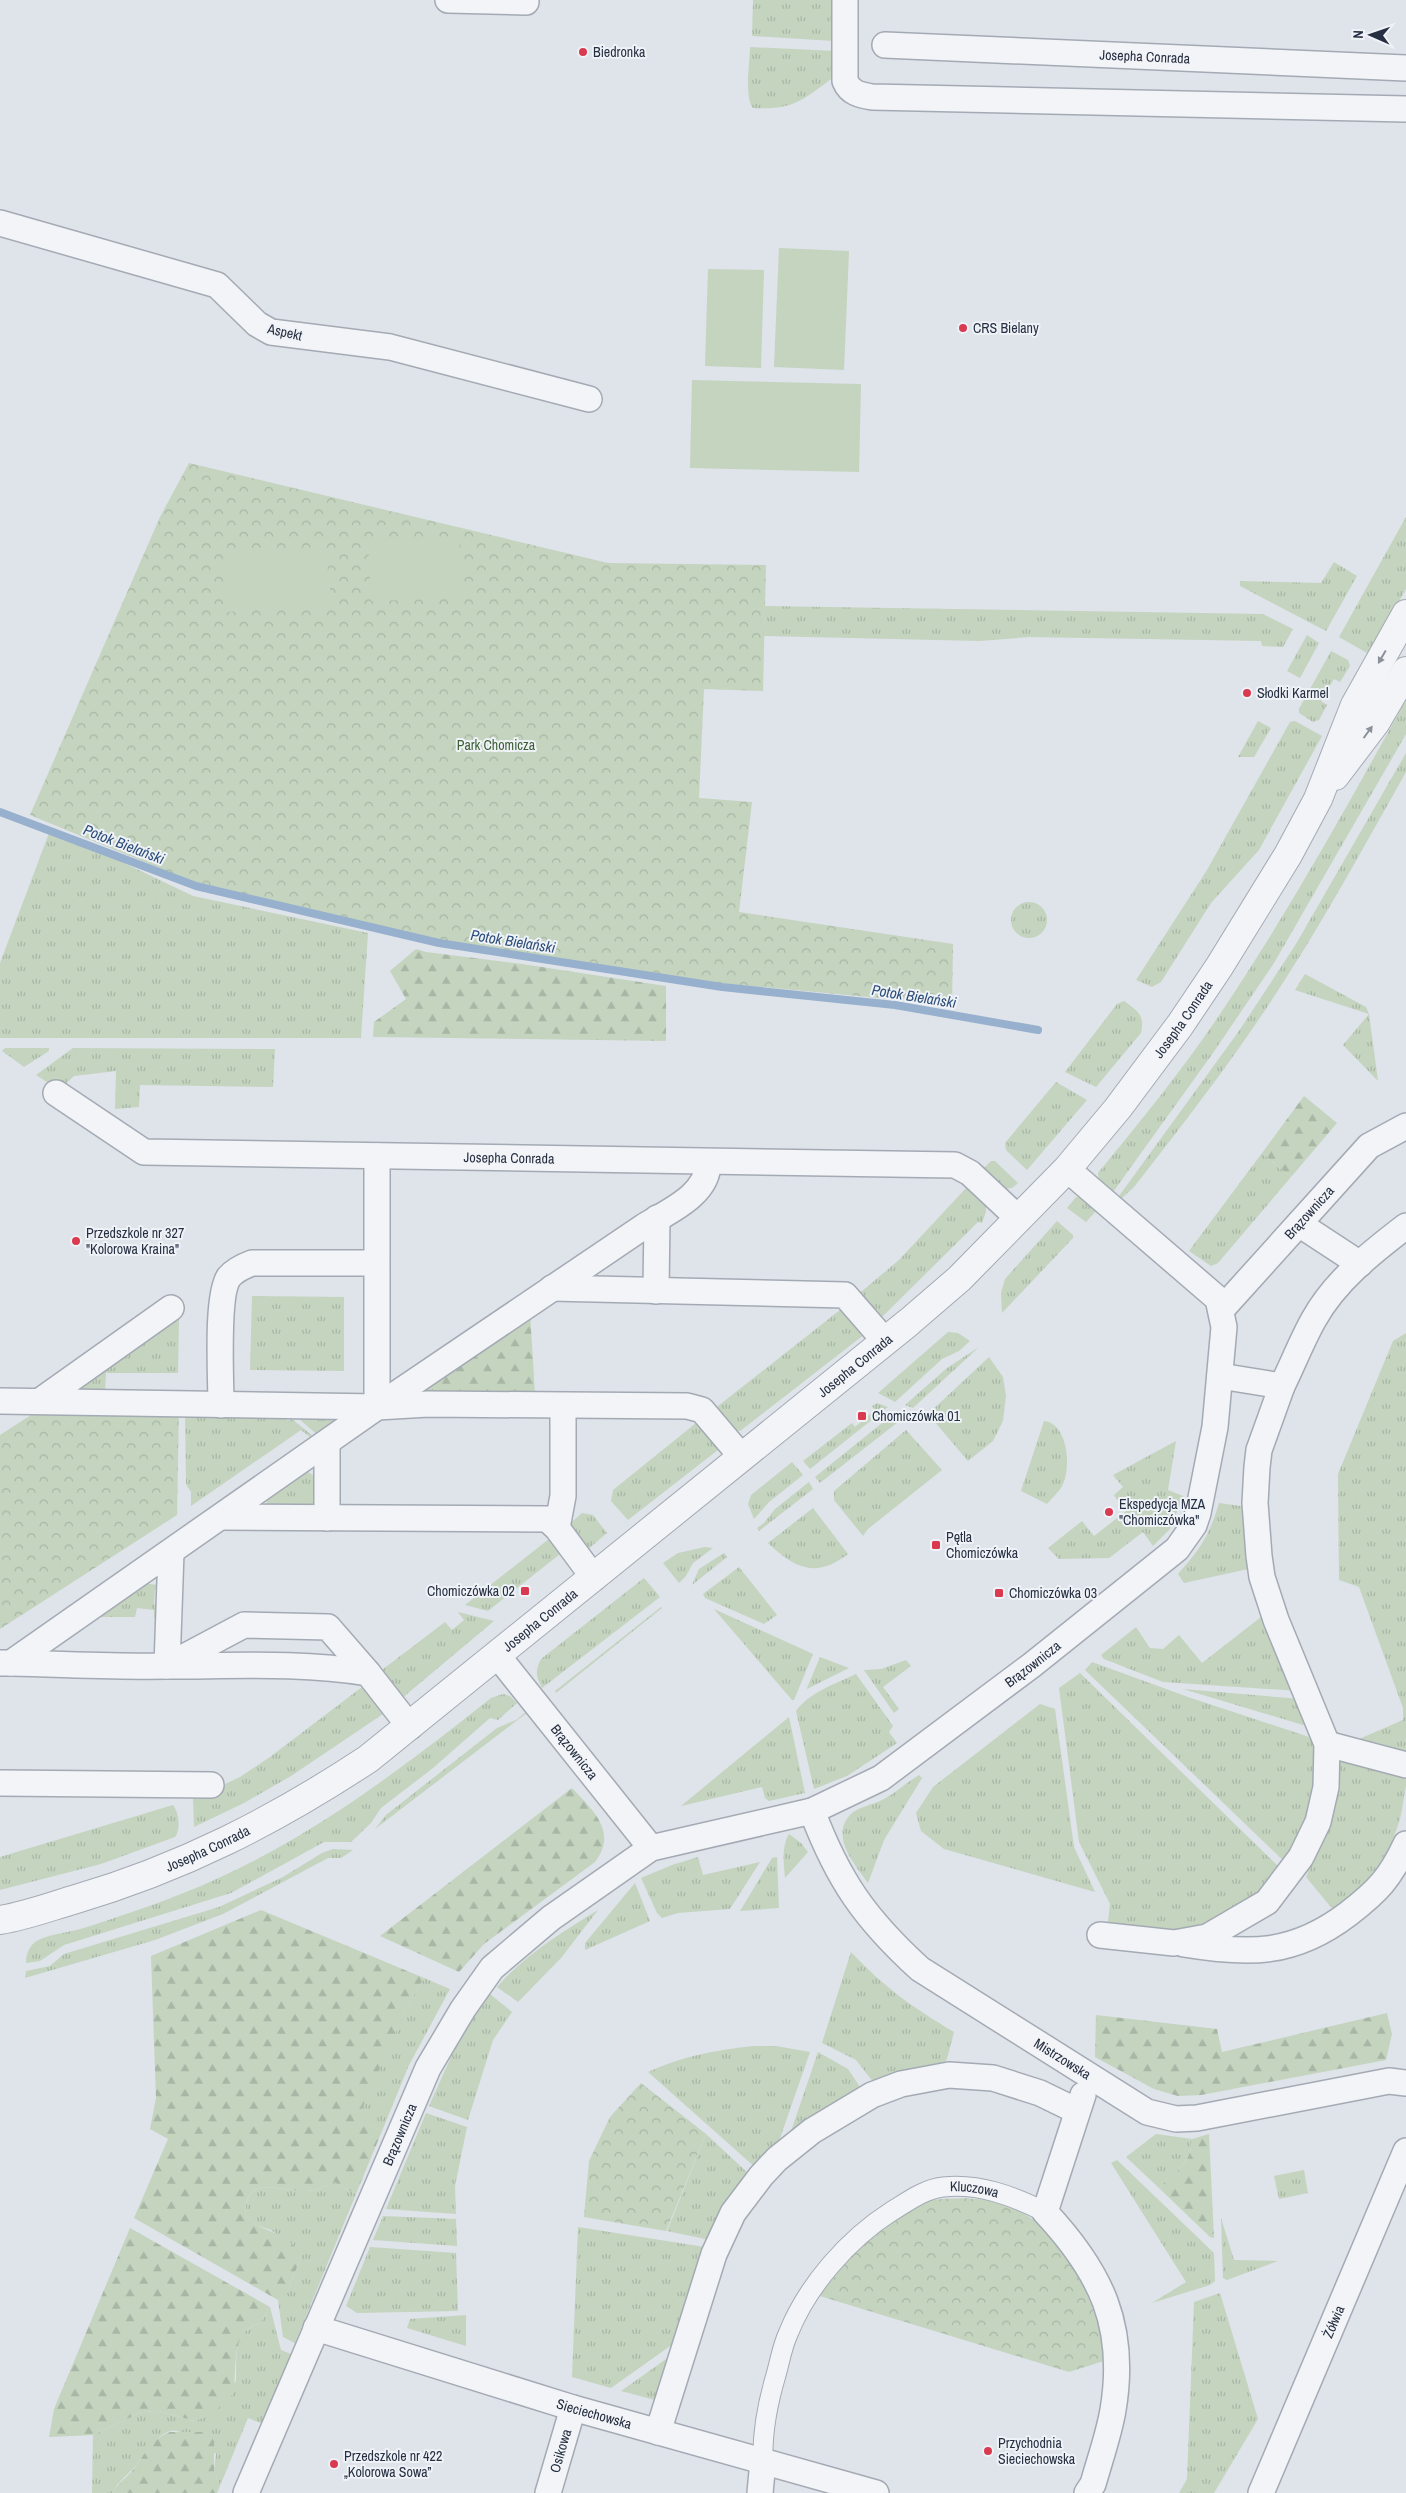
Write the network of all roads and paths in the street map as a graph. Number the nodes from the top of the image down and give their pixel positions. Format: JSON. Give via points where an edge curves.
{"nodes":[{"id":1,"x":448,"y":0,"type":"edge"},
{"id":2,"x":845,"y":0,"type":"edge"},
{"id":3,"x":526,"y":2,"type":"dead end"},
{"id":4,"x":885,"y":45,"type":"dead end"},
{"id":5,"x":1406,"y":68,"type":"edge"},
{"id":6,"x":1406,"y":109,"type":"edge"},
{"id":7,"x":0,"y":223,"type":"edge"},
{"id":8,"x":589,"y":399,"type":"dead end"},
{"id":9,"x":1406,"y":614,"type":"edge"},
{"id":10,"x":1406,"y":671,"type":"edge"},
{"id":11,"x":1318,"y":799,"type":"junction"},
{"id":12,"x":56,"y":1093,"type":"dead end"},
{"id":13,"x":1406,"y":1126,"type":"edge"},
{"id":14,"x":377,"y":1156,"type":"junction"},
{"id":15,"x":708,"y":1162,"type":"junction"},
{"id":16,"x":1067,"y":1169,"type":"junction"},
{"id":17,"x":657,"y":1218,"type":"junction"},
{"id":18,"x":1019,"y":1219,"type":"junction"},
{"id":19,"x":1299,"y":1224,"type":"junction"},
{"id":20,"x":1406,"y":1226,"type":"edge"},
{"id":21,"x":376,"y":1263,"type":"junction"},
{"id":22,"x":1360,"y":1264,"type":"junction"},
{"id":23,"x":552,"y":1288,"type":"junction"},
{"id":24,"x":656,"y":1291,"type":"junction"},
{"id":25,"x":171,"y":1308,"type":"dead end"},
{"id":26,"x":1222,"y":1309,"type":"junction"},
{"id":27,"x":885,"y":1342,"type":"junction"},
{"id":28,"x":1220,"y":1376,"type":"junction"},
{"id":29,"x":1282,"y":1386,"type":"junction"},
{"id":30,"x":0,"y":1401,"type":"edge"},
{"id":31,"x":40,"y":1401,"type":"junction"},
{"id":32,"x":221,"y":1404,"type":"junction"},
{"id":33,"x":563,"y":1406,"type":"junction"},
{"id":34,"x":377,"y":1407,"type":"junction"},
{"id":35,"x":327,"y":1444,"type":"junction"},
{"id":36,"x":741,"y":1456,"type":"junction"},
{"id":37,"x":222,"y":1517,"type":"junction"},
{"id":38,"x":327,"y":1518,"type":"junction"},
{"id":39,"x":557,"y":1528,"type":"junction"},
{"id":40,"x":171,"y":1552,"type":"junction"},
{"id":41,"x":594,"y":1578,"type":"junction"},
{"id":42,"x":497,"y":1655,"type":"junction"},
{"id":43,"x":5,"y":1663,"type":"edge"},
{"id":44,"x":166,"y":1666,"type":"junction"},
{"id":45,"x":368,"y":1673,"type":"junction"},
{"id":46,"x":410,"y":1727,"type":"junction"},
{"id":47,"x":1327,"y":1744,"type":"junction"},
{"id":48,"x":1406,"y":1764,"type":"edge"},
{"id":49,"x":0,"y":1783,"type":"edge"},
{"id":50,"x":212,"y":1785,"type":"dead end"},
{"id":51,"x":812,"y":1812,"type":"junction"},
{"id":52,"x":1406,"y":1844,"type":"edge"},
{"id":53,"x":650,"y":1848,"type":"junction"},
{"id":54,"x":0,"y":1920,"type":"edge"},
{"id":55,"x":1100,"y":1935,"type":"dead end"},
{"id":56,"x":1174,"y":1943,"type":"junction"},
{"id":57,"x":1089,"y":2076,"type":"junction"},
{"id":58,"x":1406,"y":2083,"type":"edge"},
{"id":59,"x":1078,"y":2111,"type":"junction"},
{"id":60,"x":1406,"y":2150,"type":"edge"},
{"id":61,"x":1045,"y":2212,"type":"junction"},
{"id":62,"x":316,"y":2328,"type":"junction"},
{"id":63,"x":573,"y":2408,"type":"junction"},
{"id":64,"x":658,"y":2432,"type":"junction"},
{"id":65,"x":763,"y":2460,"type":"junction"},
{"id":66,"x":246,"y":2493,"type":"edge"},
{"id":67,"x":548,"y":2493,"type":"edge"},
{"id":68,"x":760,"y":2493,"type":"edge"},
{"id":69,"x":876,"y":2493,"type":"edge"},
{"id":70,"x":1088,"y":2493,"type":"edge"},
{"id":71,"x":1261,"y":2493,"type":"edge"}],
"edges":[{"from":1,"to":3,"type":"street"},
{"from":2,"to":6,"type":"street","via":[[845,81],[857,95],[872,98]]},
{"from":4,"to":5,"type":"street","name":"Josepha Conrada"},
{"from":7,"to":8,"type":"street","name":"Aspekt","via":[[217,285],[257,324],[271,332],[390,347]]},
{"from":9,"to":11,"type":"street","name":"Josepha Conrada","one_way":true,"via":[[1355,704]]},
{"from":11,"to":10,"type":"street","name":"Josepha Conrada","one_way":true,"via":[[1376,722]]},
{"from":11,"to":16,"type":"street","name":"Josepha Conrada","via":[[1256,909],[1214,974],[1149,1067]]},
{"from":12,"to":14,"type":"street","name":"Josepha Conrada","via":[[144,1152]]},
{"from":13,"to":19,"type":"street","name":"Brązownicza","via":[[1369,1146]]},
{"from":14,"to":15,"type":"street","name":"Josepha Conrada"},
{"from":14,"to":21,"type":"street"},
{"from":15,"to":17,"type":"street","via":[[706,1179],[701,1187]]},
{"from":15,"to":18,"type":"street","name":"Josepha Conrada","via":[[955,1165],[970,1173]]},
{"from":16,"to":18,"type":"street","name":"Josepha Conrada"},
{"from":16,"to":26,"type":"street","via":[[1218,1299]]},
{"from":17,"to":23,"type":"street"},
{"from":17,"to":24,"type":"street"},
{"from":18,"to":27,"type":"street","name":"Josepha Conrada","via":[[959,1279]]},
{"from":19,"to":22,"type":"street"},
{"from":19,"to":26,"type":"street","name":"Brązownicza"},
{"from":20,"to":22,"type":"street"},
{"from":21,"to":32,"type":"street","via":[[252,1263],[239,1268],[230,1277],[222,1298]]},
{"from":21,"to":34,"type":"street"},
{"from":22,"to":29,"type":"street","via":[[1332,1293],[1314,1318]]},
{"from":23,"to":24,"type":"street"},
{"from":23,"to":34,"type":"street"},
{"from":24,"to":27,"type":"street","via":[[845,1295]]},
{"from":25,"to":31,"type":"street"},
{"from":26,"to":28,"type":"street","name":"Brązownicza","via":[[1224,1327]]},
{"from":27,"to":36,"type":"street","name":"Josepha Conrada"},
{"from":28,"to":29,"type":"street"},
{"from":28,"to":51,"type":"street","name":"Brązownicza","via":[[1202,1500],[1194,1525],[1177,1549],[1032,1665],[881,1778]]},
{"from":29,"to":47,"type":"street","via":[[1256,1467],[1259,1556],[1276,1620]]},
{"from":30,"to":31,"type":"street"},
{"from":31,"to":32,"type":"street"},
{"from":32,"to":34,"type":"street"},
{"from":33,"to":34,"type":"street","via":[[428,1404]]},
{"from":33,"to":36,"type":"street","via":[[686,1406],[702,1410]]},
{"from":33,"to":39,"type":"street","via":[[563,1496]]},
{"from":34,"to":35,"type":"street"},
{"from":35,"to":37,"type":"street"},
{"from":35,"to":38,"type":"street"},
{"from":36,"to":41,"type":"street","name":"Josepha Conrada"},
{"from":37,"to":38,"type":"street"},
{"from":37,"to":40,"type":"street"},
{"from":38,"to":39,"type":"street","via":[[547,1519]]},
{"from":39,"to":41,"type":"street"},
{"from":40,"to":43,"type":"street"},
{"from":40,"to":44,"type":"street"},
{"from":41,"to":42,"type":"street","name":"Josepha Conrada"},
{"from":42,"to":46,"type":"street","name":"Josepha Conrada"},
{"from":42,"to":53,"type":"street","name":"Brązownicza"},
{"from":43,"to":44,"type":"street"},
{"from":44,"to":45,"type":"street","via":[[332,1667]]},
{"from":44,"to":45,"type":"street","via":[[244,1625],[328,1627]]},
{"from":45,"to":46,"type":"street"},
{"from":46,"to":54,"type":"street","name":"Josepha Conrada","via":[[317,1792],[189,1860],[121,1886]]},
{"from":47,"to":48,"type":"street"},
{"from":47,"to":56,"type":"street","via":[[1326,1787],[1318,1822],[1291,1872],[1267,1902],[1206,1937]]},
{"from":49,"to":50,"type":"street"},
{"from":51,"to":53,"type":"street","name":"Brązownicza"},
{"from":51,"to":57,"type":"street","name":"Mistrzowska","via":[[838,1874],[893,1944],[920,1969]]},
{"from":52,"to":56,"type":"street","via":[[1385,1882],[1315,1937],[1263,1950],[1221,1950]]},
{"from":53,"to":62,"type":"street","name":"Brązownicza","via":[[508,1953],[479,1984],[428,2068]]},
{"from":55,"to":56,"type":"street"},
{"from":57,"to":58,"type":"street","name":"Mistrzowska","via":[[1147,2112],[1176,2119],[1197,2118],[1389,2081]]},
{"from":57,"to":59,"type":"street"},
{"from":59,"to":61,"type":"street"},
{"from":59,"to":64,"type":"street","via":[[1040,2093],[993,2078],[949,2075],[901,2084],[872,2095],[812,2131],[777,2159],[733,2213],[714,2254]]},
{"from":60,"to":71,"type":"street","name":"Żółwia"},
{"from":61,"to":65,"type":"street","name":"Kluczowa","via":[[998,2192],[941,2187],[914,2197],[848,2247],[803,2304],[788,2334],[769,2398]]},
{"from":61,"to":70,"type":"street","name":"Kluczowa","via":[[1066,2234],[1090,2269],[1104,2298],[1115,2336],[1117,2363],[1113,2410]]},
{"from":62,"to":63,"type":"street","name":"Sieciechowska"},
{"from":62,"to":66,"type":"street","name":"Brązownicza"},
{"from":63,"to":64,"type":"street","name":"Sieciechowska"},
{"from":63,"to":67,"type":"street","name":"Osikowa"},
{"from":64,"to":65,"type":"street","name":"Sieciechowska"},
{"from":65,"to":68,"type":"street"},
{"from":65,"to":69,"type":"street","name":"Sieciechowska"}]}
